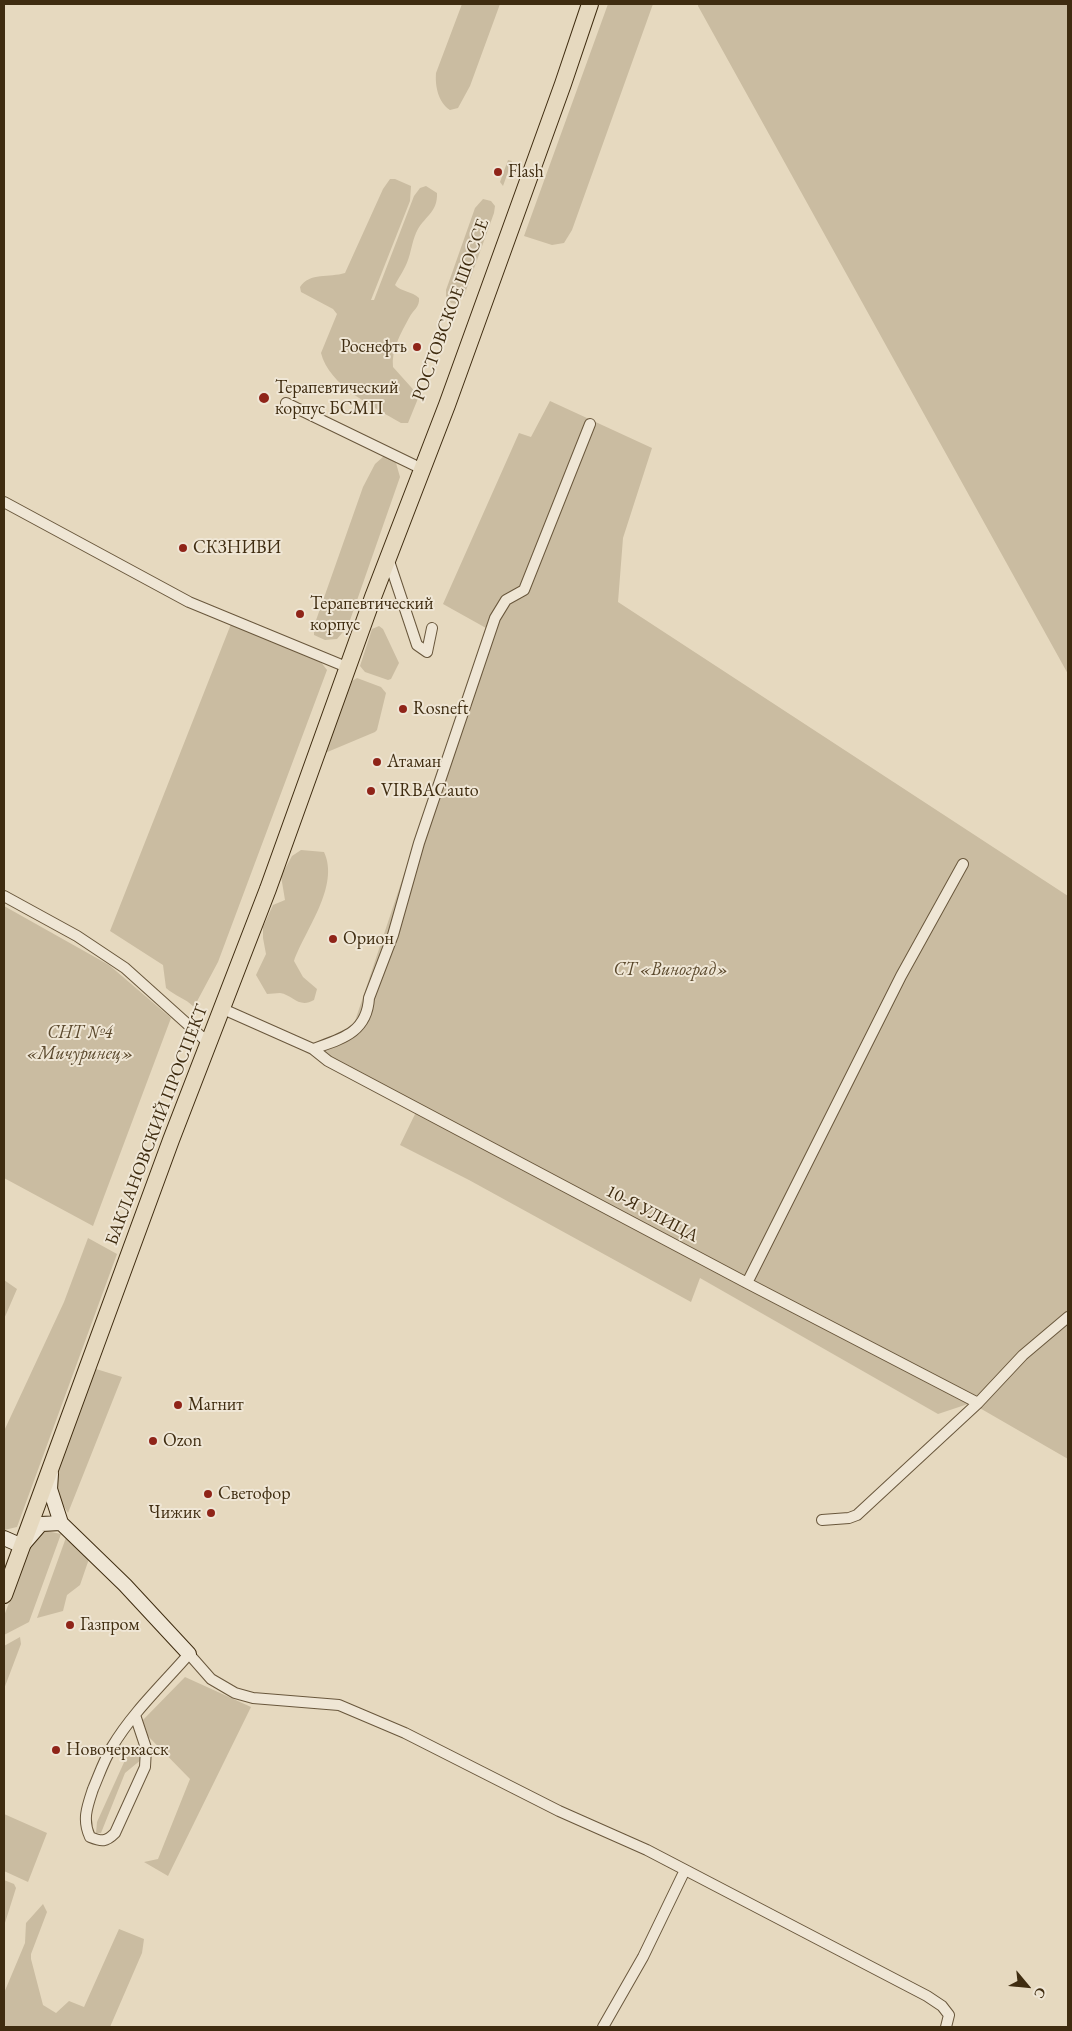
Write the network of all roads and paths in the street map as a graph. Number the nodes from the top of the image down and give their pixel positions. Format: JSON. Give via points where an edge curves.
{"nodes":[{"id":1,"x":586,"y":4,"type":"edge"},
{"id":2,"x":590,"y":4,"type":"edge"},
{"id":3,"x":560,"y":82,"type":"junction"},
{"id":4,"x":286,"y":402,"type":"dead end"},
{"id":5,"x":590,"y":424,"type":"dead end"},
{"id":6,"x":414,"y":465,"type":"junction"},
{"id":7,"x":4,"y":502,"type":"edge"},
{"id":8,"x":388,"y":557,"type":"junction"},
{"id":9,"x":432,"y":628,"type":"dead end"},
{"id":10,"x":344,"y":667,"type":"junction"},
{"id":11,"x":963,"y":864,"type":"dead end"},
{"id":12,"x":4,"y":896,"type":"edge"},
{"id":13,"x":223,"y":1008,"type":"junction"},
{"id":14,"x":207,"y":1042,"type":"junction"},
{"id":15,"x":313,"y":1049,"type":"junction"},
{"id":16,"x":747,"y":1284,"type":"junction"},
{"id":17,"x":1068,"y":1316,"type":"edge"},
{"id":18,"x":978,"y":1403,"type":"junction"},
{"id":19,"x":51,"y":1468,"type":"junction"},
{"id":20,"x":30,"y":1513,"type":"junction"},
{"id":21,"x":822,"y":1520,"type":"dead end"},
{"id":22,"x":62,"y":1523,"type":"junction"},
{"id":23,"x":14,"y":1543,"type":"edge"},
{"id":24,"x":4,"y":1575,"type":"edge"},
{"id":25,"x":4,"y":1596,"type":"edge"},
{"id":26,"x":188,"y":1654,"type":"junction"},
{"id":27,"x":135,"y":1715,"type":"junction"},
{"id":28,"x":685,"y":1870,"type":"junction"},
{"id":29,"x":602,"y":2027,"type":"edge"},
{"id":30,"x":946,"y":2027,"type":"edge"}],
"edges":[{"from":1,"to":3,"type":"main road"},
{"from":2,"to":3,"type":"main road"},
{"from":3,"to":6,"type":"main road","name":"РОСТОВСКОЕ ШОССЕ"},
{"from":3,"to":8,"type":"main road","name":"РОСТОВСКОЕ ШОССЕ","via":[[450,396]]},
{"from":4,"to":6,"type":"street"},
{"from":5,"to":15,"type":"street","via":[[524,590],[506,600],[494,618],[418,843],[393,935],[368,1008],[352,1034]]},
{"from":6,"to":10,"type":"main road","name":"РОСТОВСКОЕ ШОССЕ","via":[[366,590]]},
{"from":7,"to":10,"type":"street","via":[[189,602]]},
{"from":8,"to":9,"type":"street","via":[[418,644],[426,652]]},
{"from":8,"to":10,"type":"main road","name":"РОСТОВСКОЕ ШОССЕ"},
{"from":10,"to":13,"type":"main road","name":"БАКЛАНОВСКИЙ ПРОСПЕКТ"},
{"from":10,"to":14,"type":"main road","name":"БАКЛАНОВСКИЙ ПРОСПЕКТ"},
{"from":11,"to":16,"type":"street","via":[[902,976]]},
{"from":12,"to":14,"type":"street","via":[[78,936],[125,968]]},
{"from":13,"to":14,"type":"main road","name":"БАКЛАНОВСКИЙ ПРОСПЕКТ"},
{"from":13,"to":15,"type":"street","name":"10-Я УЛИЦА"},
{"from":14,"to":19,"type":"main road","name":"БАКЛАНОВСКИЙ ПРОСПЕКТ"},
{"from":14,"to":20,"type":"main road","name":"БАКЛАНОВСКИЙ ПРОСПЕКТ","via":[[166,1133]]},
{"from":15,"to":16,"type":"street","name":"10-Я УЛИЦА","via":[[328,1061]]},
{"from":16,"to":18,"type":"street","name":"10-Я УЛИЦА"},
{"from":17,"to":18,"type":"street","via":[[1023,1355]]},
{"from":18,"to":21,"type":"street","via":[[857,1515]]},
{"from":19,"to":20,"type":"main road","name":"БАКЛАНОВСКИЙ ПРОСПЕКТ"},
{"from":19,"to":22,"type":"street","via":[[50,1489]]},
{"from":20,"to":22,"type":"street"},
{"from":20,"to":23,"type":"main road","name":"БАКЛАНОВСКИЙ ПРОСПЕКТ"},
{"from":22,"to":23,"type":"street","via":[[41,1524]]},
{"from":22,"to":26,"type":"street"},
{"from":23,"to":24,"type":"main road","name":"БАКЛАНОВСКИЙ ПРОСПЕКТ"},
{"from":23,"to":25,"type":"main road","name":"БАКЛАНОВСКИЙ ПРОСПЕКТ"},
{"from":26,"to":27,"type":"street"},
{"from":26,"to":28,"type":"street","via":[[211,1679],[236,1693],[253,1698],[340,1705],[405,1733],[534,1799]]},
{"from":27,"to":27,"type":"street","via":[[111,1747],[84,1818],[90,1837],[101,1842],[115,1833],[145,1767],[146,1748]]},
{"from":28,"to":29,"type":"street","via":[[643,1957]]},
{"from":28,"to":30,"type":"street","via":[[927,1996],[949,2015]]}]}
